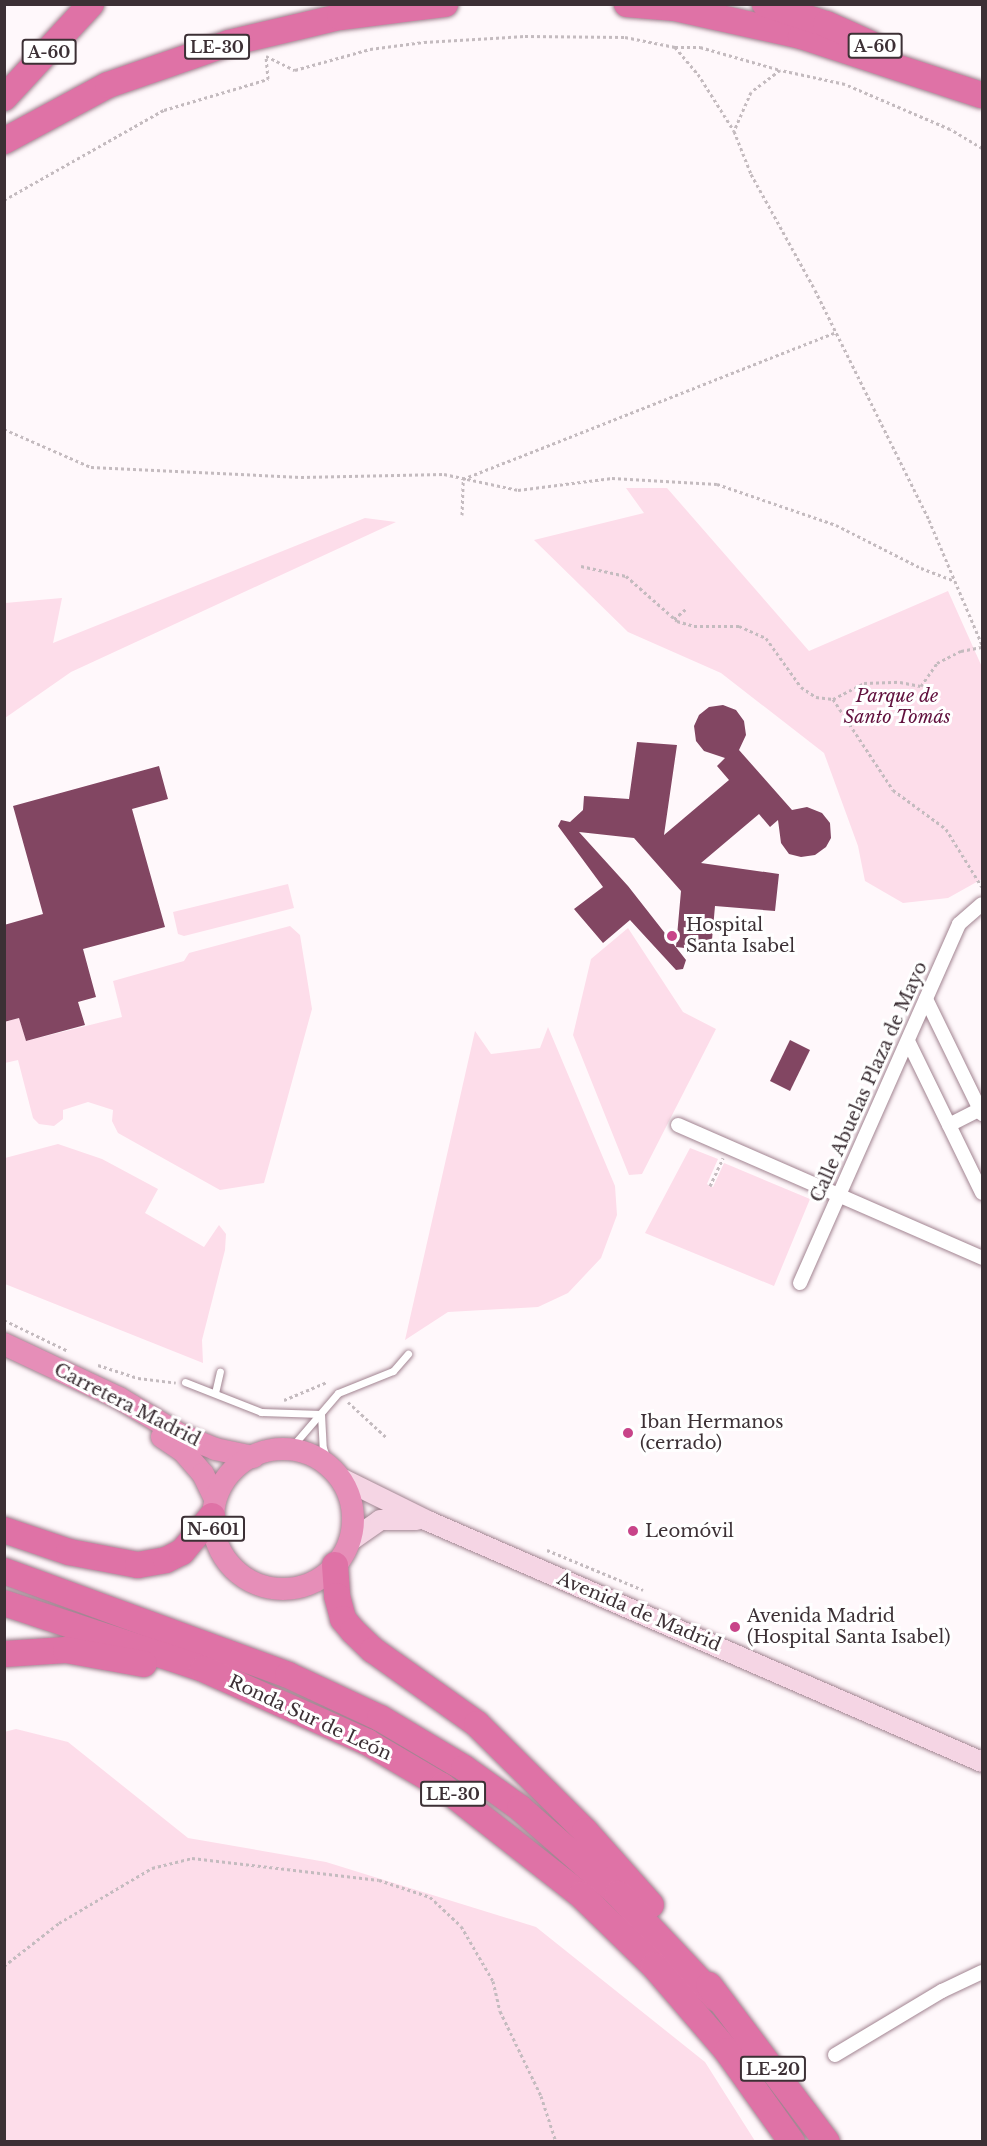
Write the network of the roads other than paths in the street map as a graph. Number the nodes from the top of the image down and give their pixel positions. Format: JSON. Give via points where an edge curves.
{"nodes":[{"id":1,"x":91,"y":4,"type":"edge"},
{"id":2,"x":445,"y":4,"type":"edge"},
{"id":3,"x":627,"y":4,"type":"edge"},
{"id":4,"x":765,"y":4,"type":"edge"},
{"id":5,"x":982,"y":95,"type":"edge"},
{"id":6,"x":4,"y":98,"type":"edge"},
{"id":7,"x":4,"y":141,"type":"edge"},
{"id":8,"x":982,"y":904,"type":"edge"},
{"id":9,"x":926,"y":999,"type":"junction"},
{"id":10,"x":908,"y":1041,"type":"junction"},
{"id":11,"x":982,"y":1111,"type":"edge"},
{"id":12,"x":678,"y":1125,"type":"dead end"},
{"id":13,"x":949,"y":1125,"type":"junction"},
{"id":14,"x":982,"y":1193,"type":"edge"},
{"id":15,"x":839,"y":1195,"type":"junction"},
{"id":16,"x":982,"y":1258,"type":"edge"},
{"id":17,"x":800,"y":1283,"type":"dead end"},
{"id":18,"x":4,"y":1344,"type":"edge"},
{"id":19,"x":408,"y":1354,"type":"dead end"},
{"id":20,"x":4,"y":1361,"type":"edge"},
{"id":21,"x":220,"y":1372,"type":"dead end"},
{"id":22,"x":185,"y":1382,"type":"road end"},
{"id":23,"x":215,"y":1393,"type":"junction"},
{"id":24,"x":321,"y":1414,"type":"junction"},
{"id":25,"x":289,"y":1450,"type":"junction"},
{"id":26,"x":253,"y":1457,"type":"junction"},
{"id":27,"x":335,"y":1471,"type":"junction"},
{"id":28,"x":214,"y":1507,"type":"junction"},
{"id":29,"x":428,"y":1521,"type":"junction"},
{"id":30,"x":4,"y":1530,"type":"edge"},
{"id":31,"x":349,"y":1542,"type":"junction"},
{"id":32,"x":335,"y":1565,"type":"junction"},
{"id":33,"x":4,"y":1571,"type":"edge"},
{"id":34,"x":4,"y":1603,"type":"edge"},
{"id":35,"x":4,"y":1654,"type":"edge"},
{"id":36,"x":283,"y":1703,"type":"junction"},
{"id":37,"x":982,"y":1762,"type":"edge"},
{"id":38,"x":982,"y":1972,"type":"edge"},
{"id":39,"x":717,"y":1999,"type":"junction"},
{"id":40,"x":835,"y":2055,"type":"dead end"},
{"id":41,"x":792,"y":2142,"type":"edge"},
{"id":42,"x":826,"y":2142,"type":"edge"}],
"edges":[{"from":1,"to":6,"type":"highway","number":"A-60"},
{"from":2,"to":7,"type":"highway","number":"LE-30","via":[[340,17],[229,43],[108,85]]},
{"from":3,"to":5,"type":"highway","via":[[675,8],[801,36]]},
{"from":4,"to":5,"type":"highway","number":"A-60","via":[[826,24]]},
{"from":8,"to":9,"type":"street","name":"Calle Abuelas Plaza de Mayo","via":[[959,924]]},
{"from":9,"to":10,"type":"street","name":"Calle Abuelas Plaza de Mayo"},
{"from":9,"to":11,"type":"street"},
{"from":10,"to":13,"type":"street"},
{"from":10,"to":15,"type":"street","name":"Calle Abuelas Plaza de Mayo"},
{"from":11,"to":13,"type":"street"},
{"from":12,"to":15,"type":"street"},
{"from":13,"to":14,"type":"street"},
{"from":15,"to":16,"type":"street"},
{"from":15,"to":17,"type":"street","name":"Calle Abuelas Plaza de Mayo"},
{"from":18,"to":26,"type":"highway","name":"Carretera Madrid","number":"N-601","via":[[120,1398],[181,1435],[215,1449]]},
{"from":19,"to":24,"type":"lane","via":[[393,1371],[338,1393]]},
{"from":20,"to":28,"type":"highway","name":"Carretera Madrid","number":"N-601","via":[[140,1422],[183,1451],[202,1474]]},
{"from":21,"to":23,"type":"lane"},
{"from":22,"to":23,"type":"lane"},
{"from":23,"to":24,"type":"lane","via":[[261,1412]]},
{"from":24,"to":25,"type":"lane"},
{"from":24,"to":27,"type":"lane","via":[[323,1448]]},
{"from":25,"to":26,"type":"highway","number":"N-601"},
{"from":25,"to":27,"type":"highway","number":"N-601","via":[[317,1457]]},
{"from":26,"to":28,"type":"highway","number":"N-601","via":[[224,1481]]},
{"from":27,"to":29,"type":"main road","name":"Avenida de Madrid"},
{"from":27,"to":31,"type":"highway","number":"N-601","via":[[350,1498],[353,1520]]},
{"from":28,"to":30,"type":"highway","via":[[182,1552],[166,1560],[138,1565],[69,1552]]},
{"from":28,"to":32,"type":"highway","number":"N-601","via":[[214,1538],[222,1557],[255,1584],[277,1589],[298,1587],[319,1579]]},
{"from":29,"to":31,"type":"main road","name":"Avenida de Madrid","via":[[380,1520]]},
{"from":29,"to":37,"type":"main road","name":"Avenida de Madrid"},
{"from":31,"to":32,"type":"highway","number":"N-601"},
{"from":32,"to":39,"type":"highway","via":[[340,1607],[353,1631],[373,1650],[477,1724],[525,1769],[690,1951]]},
{"from":33,"to":39,"type":"highway","name":"Ronda Sur de León","number":"LE-30","via":[[288,1675],[380,1718],[465,1768],[520,1808],[618,1894]]},
{"from":34,"to":36,"type":"highway","name":"Ronda Sur de León","number":"LE-30","via":[[203,1669]]},
{"from":35,"to":36,"type":"highway","via":[[66,1650],[133,1661],[218,1689]]},
{"from":36,"to":41,"type":"highway","name":"Ronda Sur de León","number":"LE-30","via":[[367,1742],[442,1786],[581,1895],[727,2051]]},
{"from":38,"to":40,"type":"street","via":[[942,1991]]},
{"from":39,"to":42,"type":"highway","number":"LE-20"}]}
